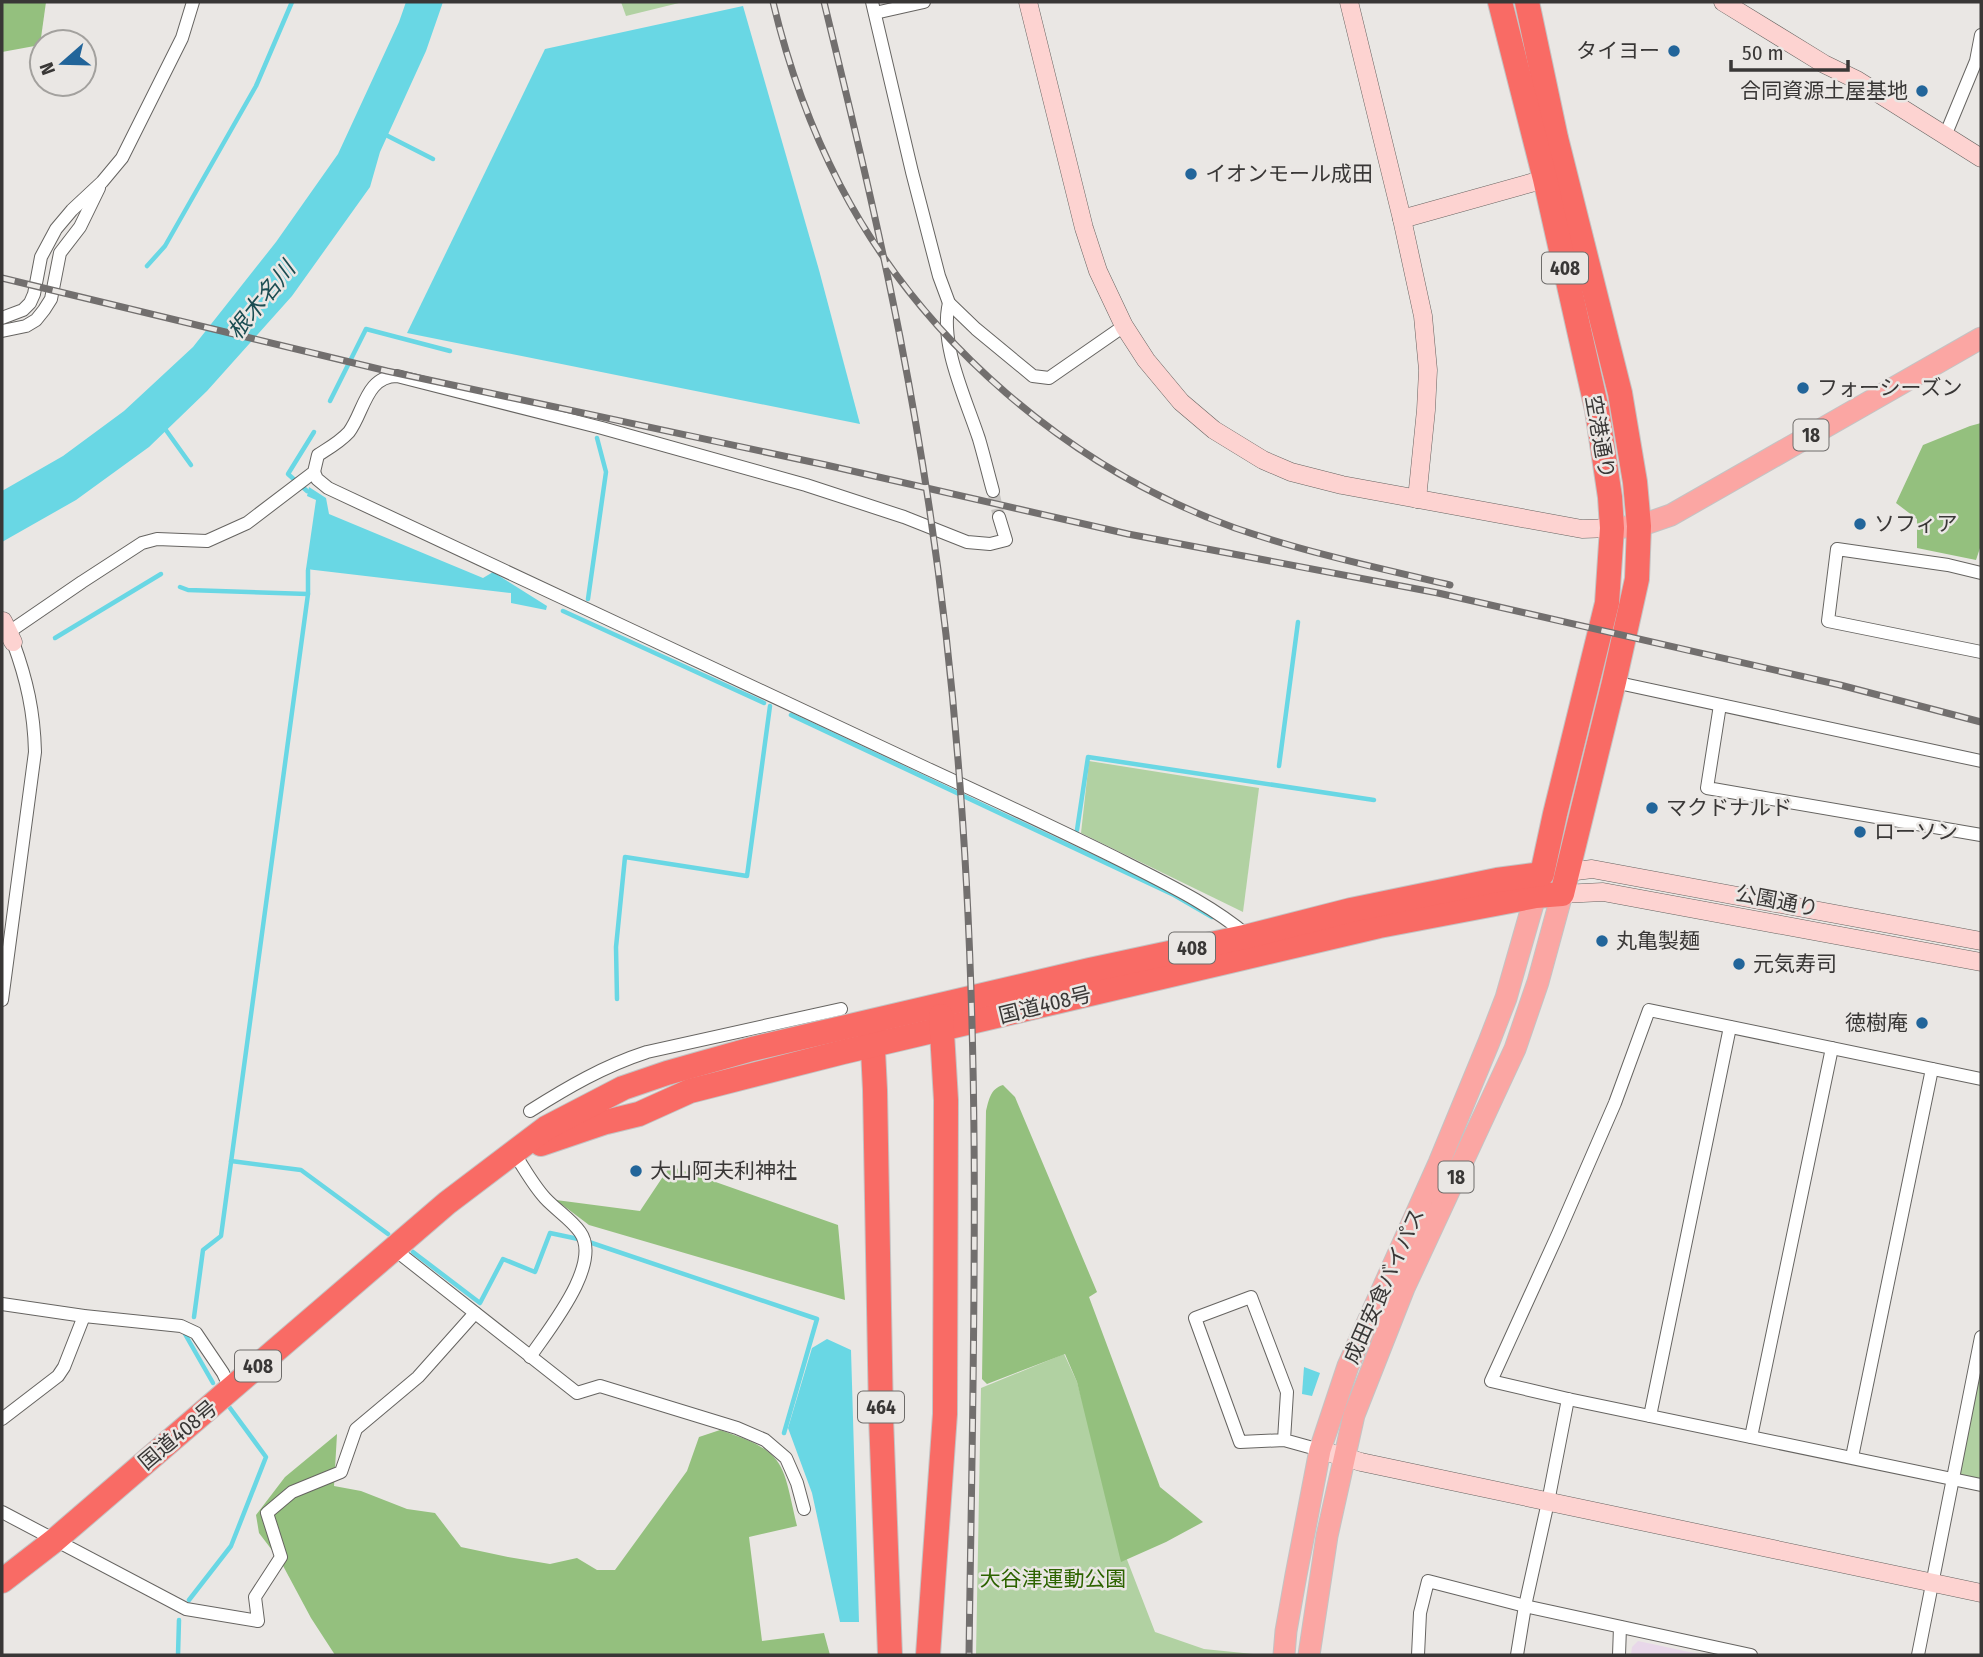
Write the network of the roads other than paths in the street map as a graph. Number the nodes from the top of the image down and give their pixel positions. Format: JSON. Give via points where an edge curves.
{"nodes":[{"id":1,"x":193,"y":2,"type":"edge"},
{"id":2,"x":924,"y":2,"type":"edge"},
{"id":3,"x":1028,"y":2,"type":"edge"},
{"id":4,"x":1349,"y":2,"type":"edge"},
{"id":5,"x":1500,"y":2,"type":"edge"},
{"id":6,"x":1527,"y":2,"type":"edge"},
{"id":7,"x":1723,"y":2,"type":"edge"},
{"id":8,"x":874,"y":7,"type":"edge"},
{"id":9,"x":1981,"y":35,"type":"edge"},
{"id":10,"x":1979,"y":61,"type":"edge"},
{"id":11,"x":1945,"y":136,"type":"junction"},
{"id":12,"x":1981,"y":158,"type":"edge"},
{"id":13,"x":1545,"y":179,"type":"junction"},
{"id":14,"x":102,"y":182,"type":"junction"},
{"id":15,"x":1402,"y":219,"type":"junction"},
{"id":16,"x":949,"y":303,"type":"junction"},
{"id":17,"x":2,"y":318,"type":"edge"},
{"id":18,"x":1124,"y":326,"type":"junction"},
{"id":19,"x":2,"y":331,"type":"edge"},
{"id":20,"x":1981,"y":338,"type":"edge"},
{"id":21,"x":314,"y":472,"type":"junction"},
{"id":22,"x":993,"y":491,"type":"tunnel mouth"},
{"id":23,"x":1417,"y":499,"type":"junction"},
{"id":24,"x":999,"y":517,"type":"tunnel mouth"},
{"id":25,"x":1639,"y":526,"type":"junction"},
{"id":26,"x":1612,"y":528,"type":"junction"},
{"id":27,"x":1981,"y":573,"type":"edge"},
{"id":28,"x":7,"y":628,"type":"edge"},
{"id":29,"x":1981,"y":652,"type":"edge"},
{"id":30,"x":1614,"y":682,"type":"junction"},
{"id":31,"x":1720,"y":705,"type":"junction"},
{"id":32,"x":1981,"y":761,"type":"edge"},
{"id":33,"x":1981,"y":835,"type":"edge"},
{"id":34,"x":1565,"y":883,"type":"junction"},
{"id":35,"x":1539,"y":885,"type":"junction"},
{"id":36,"x":1249,"y":936,"type":"junction"},
{"id":37,"x":1981,"y":941,"type":"edge"},
{"id":38,"x":1981,"y":962,"type":"edge"},
{"id":39,"x":2,"y":1000,"type":"edge"},
{"id":40,"x":940,"y":1005,"type":"junction"},
{"id":41,"x":841,"y":1009,"type":"dead end"},
{"id":42,"x":1730,"y":1027,"type":"junction"},
{"id":43,"x":943,"y":1030,"type":"junction"},
{"id":44,"x":872,"y":1034,"type":"junction"},
{"id":45,"x":1832,"y":1048,"type":"junction"},
{"id":46,"x":1933,"y":1069,"type":"junction"},
{"id":47,"x":1981,"y":1079,"type":"edge"},
{"id":48,"x":530,"y":1111,"type":"dead end"},
{"id":49,"x":514,"y":1153,"type":"junction"},
{"id":50,"x":394,"y":1249,"type":"junction"},
{"id":51,"x":2,"y":1304,"type":"edge"},
{"id":52,"x":475,"y":1313,"type":"junction"},
{"id":53,"x":84,"y":1316,"type":"junction"},
{"id":54,"x":1981,"y":1337,"type":"edge"},
{"id":55,"x":530,"y":1357,"type":"junction"},
{"id":56,"x":231,"y":1390,"type":"junction"},
{"id":57,"x":1568,"y":1399,"type":"junction"},
{"id":58,"x":1650,"y":1416,"type":"junction"},
{"id":59,"x":2,"y":1419,"type":"edge"},
{"id":60,"x":1751,"y":1437,"type":"junction"},
{"id":61,"x":1284,"y":1440,"type":"junction"},
{"id":62,"x":1320,"y":1450,"type":"junction"},
{"id":63,"x":1852,"y":1457,"type":"junction"},
{"id":64,"x":1344,"y":1459,"type":"junction"},
{"id":65,"x":1953,"y":1480,"type":"junction"},
{"id":66,"x":1981,"y":1485,"type":"edge"},
{"id":67,"x":1548,"y":1502,"type":"junction"},
{"id":68,"x":804,"y":1509,"type":"dead end"},
{"id":69,"x":2,"y":1512,"type":"edge"},
{"id":70,"x":55,"y":1540,"type":"junction"},
{"id":71,"x":2,"y":1581,"type":"edge"},
{"id":72,"x":1933,"y":1584,"type":"junction"},
{"id":73,"x":1981,"y":1593,"type":"edge"},
{"id":74,"x":1525,"y":1606,"type":"junction"},
{"id":75,"x":1620,"y":1627,"type":"junction"},
{"id":76,"x":890,"y":1655,"type":"edge"},
{"id":77,"x":928,"y":1655,"type":"edge"},
{"id":78,"x":1284,"y":1655,"type":"edge"},
{"id":79,"x":1309,"y":1655,"type":"edge"},
{"id":80,"x":1418,"y":1655,"type":"edge"},
{"id":81,"x":1517,"y":1655,"type":"edge"},
{"id":82,"x":1619,"y":1655,"type":"edge"},
{"id":83,"x":1751,"y":1655,"type":"edge"},
{"id":84,"x":1918,"y":1655,"type":"edge"}],
"edges":[{"from":1,"to":14,"type":"street","via":[[182,37],[145,113],[122,158]]},
{"from":2,"to":8,"type":"street"},
{"from":3,"to":18,"type":"street","via":[[1084,228]]},
{"from":4,"to":15,"type":"street"},
{"from":5,"to":13,"type":"highway","name":"空港通り","number":"408"},
{"from":6,"to":25,"type":"highway","name":"空港通り","number":"408","via":[[1620,393]]},
{"from":7,"to":11,"type":"street"},
{"from":8,"to":16,"type":"street","via":[[912,172]]},
{"from":9,"to":10,"type":"street"},
{"from":10,"to":11,"type":"street"},
{"from":11,"to":12,"type":"street"},
{"from":13,"to":15,"type":"street"},
{"from":13,"to":26,"type":"highway","name":"空港通り","number":"408","via":[[1597,410]]},
{"from":14,"to":17,"type":"street","via":[[56,229],[45,247],[30,303]]},
{"from":14,"to":19,"type":"street","via":[[80,227],[60,253],[51,299],[44,310],[26,326]]},
{"from":15,"to":23,"type":"street","via":[[1428,360]]},
{"from":16,"to":18,"type":"street","via":[[1032,376],[1049,378]]},
{"from":16,"to":22,"type":"street","via":[[946,315],[953,363]]},
{"from":18,"to":23,"type":"street","via":[[1181,402],[1214,430],[1263,460],[1342,485]]},
{"from":20,"to":25,"type":"main road","number":"18","via":[[1671,515]]},
{"from":21,"to":24,"type":"street","via":[[318,456],[349,431],[374,386],[397,376],[806,485],[967,542],[1006,540]]},
{"from":21,"to":28,"type":"street","via":[[247,523],[207,541],[157,539],[142,543]]},
{"from":21,"to":36,"type":"street","via":[[328,488],[1068,834],[1188,894]]},
{"from":23,"to":26,"type":"street","via":[[1582,529]]},
{"from":25,"to":26,"type":"main road","number":"18"},
{"from":25,"to":30,"type":"highway","name":"空港通り","number":"408","via":[[1637,579]]},
{"from":26,"to":35,"type":"highway","name":"空港通り","number":"408","via":[[1607,603]]},
{"from":27,"to":29,"type":"street","via":[[1837,549],[1828,621]]},
{"from":28,"to":39,"type":"street","via":[[29,694],[35,752]]},
{"from":30,"to":31,"type":"street"},
{"from":30,"to":34,"type":"highway","name":"空港通り","number":"408"},
{"from":31,"to":32,"type":"street"},
{"from":31,"to":33,"type":"street","via":[[1707,788]]},
{"from":34,"to":35,"type":"highway","name":"国道408号"},
{"from":34,"to":37,"type":"street","name":"公園通り","via":[[1592,869]]},
{"from":34,"to":38,"type":"street","name":"公園通り"},
{"from":34,"to":64,"type":"main road","name":"成田安食バイパス","number":"18","via":[[1515,1049],[1404,1288],[1354,1415]]},
{"from":35,"to":36,"type":"highway","name":"国道408号","number":"408","via":[[1497,880]]},
{"from":35,"to":43,"type":"highway","name":"国道408号"},
{"from":35,"to":62,"type":"main road","name":"成田安食バイパス","number":"18","via":[[1489,1042],[1348,1366]]},
{"from":36,"to":40,"type":"highway","name":"国道408号","number":"408"},
{"from":40,"to":43,"type":"highway"},
{"from":40,"to":44,"type":"highway","name":"国道408号","number":"408"},
{"from":41,"to":48,"type":"street","via":[[647,1052],[574,1084]]},
{"from":42,"to":45,"type":"street"},
{"from":42,"to":57,"type":"street","via":[[1648,1010],[1615,1103],[1491,1381]]},
{"from":42,"to":58,"type":"street"},
{"from":43,"to":44,"type":"highway","name":"国道408号"},
{"from":43,"to":77,"type":"highway","via":[[945,1414]]},
{"from":44,"to":49,"type":"highway","name":"国道408号"},
{"from":44,"to":76,"type":"highway","number":"464"},
{"from":45,"to":46,"type":"street"},
{"from":45,"to":60,"type":"street"},
{"from":46,"to":47,"type":"street"},
{"from":46,"to":63,"type":"street"},
{"from":49,"to":50,"type":"highway","name":"国道408号","number":"408"},
{"from":49,"to":55,"type":"street","via":[[544,1197],[581,1233],[586,1247],[577,1285]]},
{"from":50,"to":52,"type":"street"},
{"from":50,"to":56,"type":"highway","name":"国道408号","number":"408"},
{"from":51,"to":53,"type":"street"},
{"from":52,"to":55,"type":"street"},
{"from":52,"to":70,"type":"street","via":[[418,1377],[356,1429],[341,1472],[292,1492],[267,1513],[281,1557],[255,1597],[258,1620],[186,1609]]},
{"from":53,"to":56,"type":"street","via":[[181,1326],[196,1332]]},
{"from":53,"to":59,"type":"street","via":[[58,1376]]},
{"from":54,"to":65,"type":"street"},
{"from":55,"to":68,"type":"street","via":[[577,1394],[600,1386],[765,1440],[786,1458]]},
{"from":56,"to":70,"type":"highway","name":"国道408号","number":"408"},
{"from":57,"to":58,"type":"street"},
{"from":57,"to":67,"type":"street"},
{"from":58,"to":60,"type":"street"},
{"from":60,"to":63,"type":"street"},
{"from":61,"to":61,"type":"street","via":[[1240,1442],[1195,1318],[1251,1297],[1287,1392]]},
{"from":61,"to":62,"type":"street"},
{"from":62,"to":64,"type":"street"},
{"from":62,"to":78,"type":"main road","name":"成田安食バイパス","number":"18"},
{"from":63,"to":65,"type":"street"},
{"from":64,"to":67,"type":"street"},
{"from":64,"to":79,"type":"main road","name":"成田安食バイパス","number":"18"},
{"from":65,"to":66,"type":"street"},
{"from":65,"to":72,"type":"street"},
{"from":67,"to":72,"type":"street"},
{"from":67,"to":74,"type":"street"},
{"from":69,"to":70,"type":"street"},
{"from":70,"to":71,"type":"highway","name":"国道408号","number":"408"},
{"from":72,"to":73,"type":"street"},
{"from":72,"to":84,"type":"street"},
{"from":74,"to":75,"type":"street"},
{"from":74,"to":80,"type":"street","via":[[1427,1581]]},
{"from":74,"to":81,"type":"street"},
{"from":75,"to":82,"type":"street"},
{"from":75,"to":83,"type":"street"}]}
